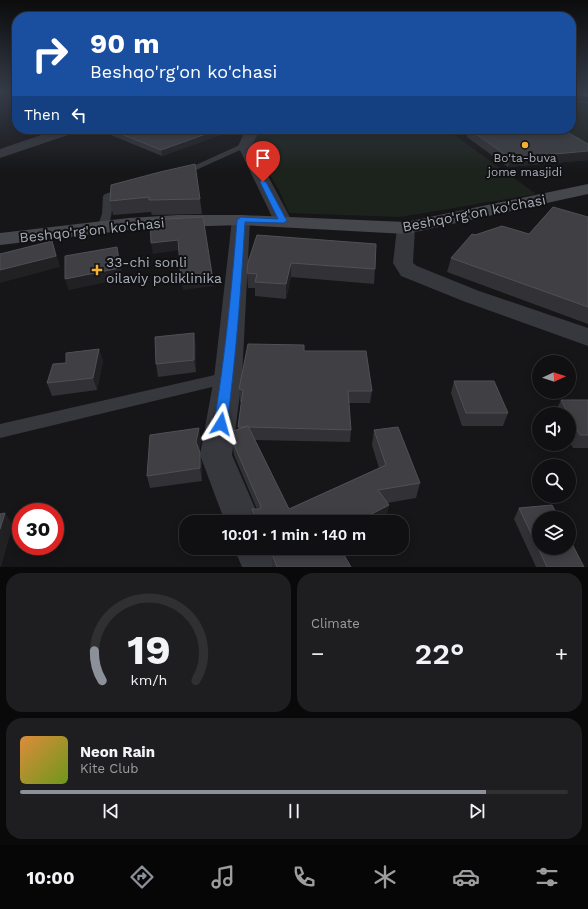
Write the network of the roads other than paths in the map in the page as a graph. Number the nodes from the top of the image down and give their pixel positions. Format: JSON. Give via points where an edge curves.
{"nodes":[{"id":1,"x":58,"y":134,"type":"edge"},
{"id":2,"x":251,"y":134,"type":"edge"},
{"id":3,"x":245,"y":146,"type":"junction"},
{"id":4,"x":0,"y":154,"type":"edge"},
{"id":5,"x":176,"y":175,"type":"edge"},
{"id":6,"x":588,"y":188,"type":"edge"},
{"id":7,"x":131,"y":190,"type":"edge"},
{"id":8,"x":241,"y":220,"type":"junction"},
{"id":9,"x":283,"y":221,"type":"junction"},
{"id":10,"x":102,"y":228,"type":"junction"},
{"id":11,"x":406,"y":228,"type":"junction"},
{"id":12,"x":0,"y":239,"type":"edge"},
{"id":13,"x":588,"y":337,"type":"edge"},
{"id":14,"x":228,"y":378,"type":"junction"},
{"id":15,"x":0,"y":431,"type":"edge"},
{"id":16,"x":240,"y":515,"type":"edge"},
{"id":17,"x":256,"y":555,"type":"edge"},
{"id":18,"x":261,"y":567,"type":"edge"}],
"edges":[{"from":1,"to":4,"type":"street"},
{"from":2,"to":3,"type":"street"},
{"from":3,"to":5,"type":"lane"},
{"from":3,"to":9,"type":"street"},
{"from":6,"to":11,"type":"street","name":"Beshqo'rg'on ko'chasi"},
{"from":7,"to":10,"type":"lane","via":[[108,196],[107,214]]},
{"from":8,"to":9,"type":"street","name":"Beshqo'rg'on ko'chasi"},
{"from":8,"to":10,"type":"street","name":"Beshqo'rg'on ko'chasi","via":[[178,221]]},
{"from":8,"to":14,"type":"street"},
{"from":9,"to":11,"type":"street","name":"Beshqo'rg'on ko'chasi"},
{"from":10,"to":12,"type":"street","name":"Beshqo'rg'on ko'chasi"},
{"from":11,"to":13,"type":"street","via":[[403,263],[409,271],[471,296]]},
{"from":14,"to":15,"type":"lane"},
{"from":14,"to":16,"type":"street","via":[[216,455]]},
{"from":17,"to":18,"type":"street"}]}
